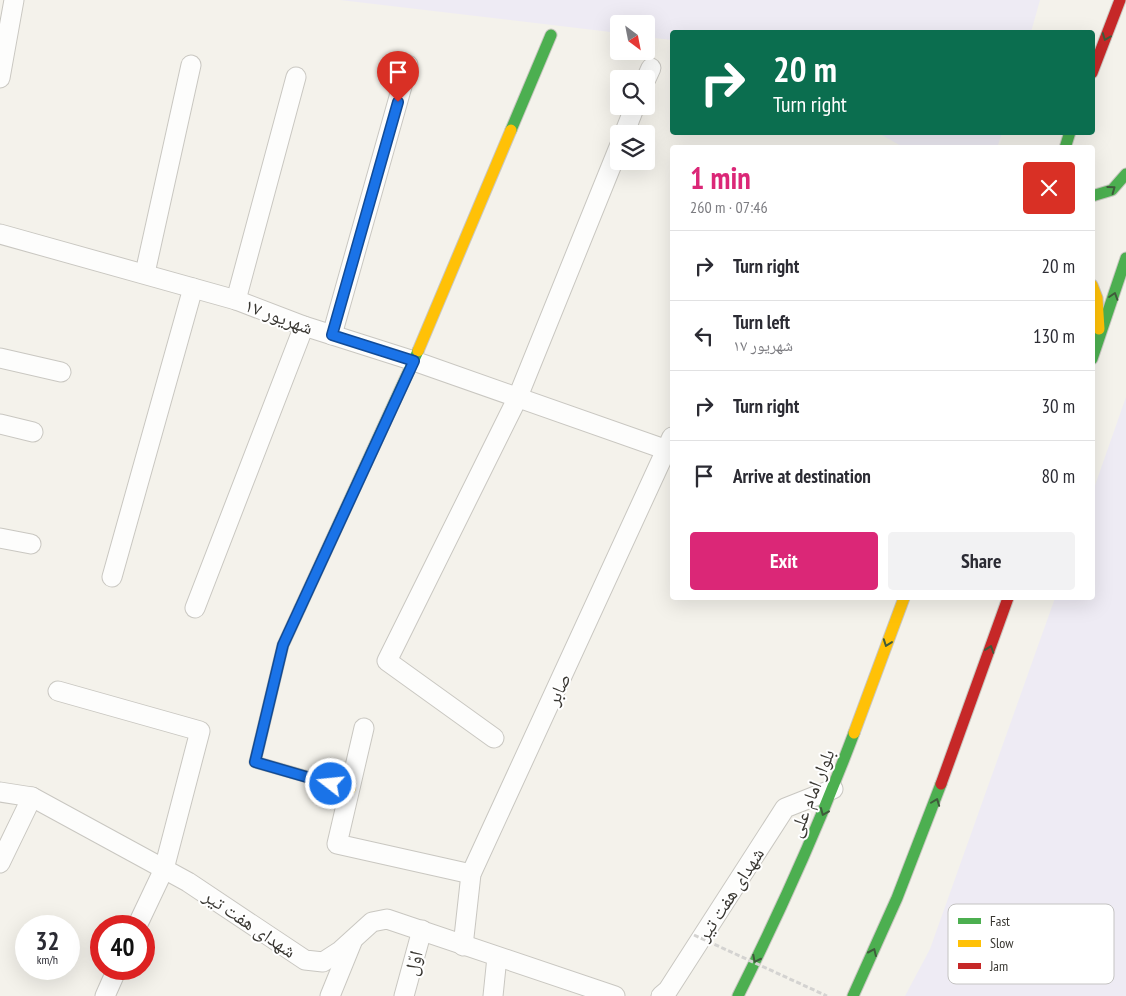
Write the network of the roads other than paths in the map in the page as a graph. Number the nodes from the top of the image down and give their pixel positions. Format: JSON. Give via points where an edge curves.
{"nodes":[{"id":1,"x":14,"y":0,"type":"edge"},
{"id":2,"x":1120,"y":0,"type":"edge"},
{"id":3,"x":551,"y":35,"type":"dead end"},
{"id":4,"x":192,"y":65,"type":"dead end"},
{"id":5,"x":1095,"y":65,"type":"edge"},
{"id":6,"x":408,"y":66,"type":"dead end"},
{"id":7,"x":296,"y":77,"type":"dead end"},
{"id":8,"x":0,"y":78,"type":"edge"},
{"id":9,"x":610,"y":169,"type":"edge"},
{"id":10,"x":1126,"y":174,"type":"edge"},
{"id":11,"x":1095,"y":196,"type":"edge"},
{"id":12,"x":0,"y":234,"type":"edge"},
{"id":13,"x":1126,"y":258,"type":"edge"},
{"id":14,"x":145,"y":273,"type":"junction"},
{"id":15,"x":192,"y":288,"type":"junction"},
{"id":16,"x":1095,"y":293,"type":"edge"},
{"id":17,"x":236,"y":300,"type":"junction"},
{"id":18,"x":304,"y":326,"type":"junction"},
{"id":19,"x":332,"y":335,"type":"junction"},
{"id":20,"x":1100,"y":338,"type":"junction"},
{"id":21,"x":1095,"y":351,"type":"edge"},
{"id":22,"x":0,"y":358,"type":"edge"},
{"id":23,"x":414,"y":361,"type":"junction"},
{"id":24,"x":61,"y":372,"type":"dead end"},
{"id":25,"x":517,"y":399,"type":"junction"},
{"id":26,"x":0,"y":424,"type":"edge"},
{"id":27,"x":33,"y":432,"type":"dead end"},
{"id":28,"x":670,"y":444,"type":"edge"},
{"id":29,"x":0,"y":538,"type":"edge"},
{"id":30,"x":31,"y":544,"type":"dead end"},
{"id":31,"x":112,"y":577,"type":"dead end"},
{"id":32,"x":903,"y":600,"type":"edge"},
{"id":33,"x":908,"y":600,"type":"edge"},
{"id":34,"x":1007,"y":600,"type":"edge"},
{"id":35,"x":196,"y":608,"type":"dead end"},
{"id":36,"x":896,"y":621,"type":"junction"},
{"id":37,"x":58,"y":691,"type":"dead end"},
{"id":38,"x":364,"y":728,"type":"dead end"},
{"id":39,"x":494,"y":738,"type":"dead end"},
{"id":40,"x":350,"y":789,"type":"junction"},
{"id":41,"x":833,"y":789,"type":"junction"},
{"id":42,"x":0,"y":792,"type":"edge"},
{"id":43,"x":32,"y":797,"type":"junction"},
{"id":44,"x":0,"y":863,"type":"edge"},
{"id":45,"x":164,"y":869,"type":"junction"},
{"id":46,"x":471,"y":874,"type":"junction"},
{"id":47,"x":142,"y":915,"type":"edge"},
{"id":48,"x":422,"y":930,"type":"junction"},
{"id":49,"x":354,"y":938,"type":"junction"},
{"id":50,"x":463,"y":946,"type":"junction"},
{"id":51,"x":497,"y":957,"type":"junction"},
{"id":52,"x":112,"y":980,"type":"edge"},
{"id":53,"x":105,"y":996,"type":"edge"},
{"id":54,"x":330,"y":996,"type":"edge"},
{"id":55,"x":404,"y":996,"type":"edge"},
{"id":56,"x":493,"y":996,"type":"edge"},
{"id":57,"x":615,"y":996,"type":"edge"},
{"id":58,"x":661,"y":996,"type":"edge"},
{"id":59,"x":738,"y":996,"type":"edge"},
{"id":60,"x":853,"y":996,"type":"edge"}],
"edges":[{"from":1,"to":8,"type":"street"},
{"from":2,"to":5,"type":"main road","one_way":true},
{"from":3,"to":23,"type":"main road"},
{"from":4,"to":14,"type":"street"},
{"from":6,"to":19,"type":"street"},
{"from":7,"to":17,"type":"street"},
{"from":9,"to":25,"type":"street"},
{"from":11,"to":10,"type":"main road","one_way":true,"via":[[1116,187]]},
{"from":12,"to":14,"type":"street","name":"۱۷ شهریور"},
{"from":20,"to":13,"type":"main road","one_way":true},
{"from":14,"to":15,"type":"street","name":"۱۷ شهریور"},
{"from":15,"to":17,"type":"street","name":"۱۷ شهریور"},
{"from":15,"to":31,"type":"street"},
{"from":16,"to":20,"type":"main road"},
{"from":17,"to":18,"type":"street","name":"۱۷ شهریور"},
{"from":18,"to":19,"type":"street","name":"۱۷ شهریور"},
{"from":18,"to":35,"type":"street"},
{"from":19,"to":23,"type":"street","name":"۱۷ شهریور"},
{"from":20,"to":21,"type":"main road"},
{"from":22,"to":24,"type":"street"},
{"from":23,"to":25,"type":"street","name":"۱۷ شهریور"},
{"from":23,"to":40,"type":"main road","via":[[283,645],[255,762]]},
{"from":25,"to":28,"type":"street","name":"۱۷ شهریور"},
{"from":25,"to":39,"type":"street","via":[[387,661]]},
{"from":26,"to":27,"type":"street"},
{"from":28,"to":46,"type":"street","name":"صابر"},
{"from":29,"to":30,"type":"street"},
{"from":32,"to":36,"type":"main road","name":"بلوار امام علی"},
{"from":33,"to":36,"type":"main road"},
{"from":60,"to":34,"type":"main road","one_way":true,"via":[[926,827]]},
{"from":36,"to":41,"type":"main road","name":"بلوار امام علی","one_way":true},
{"from":37,"to":45,"type":"street","via":[[200,731]]},
{"from":38,"to":40,"type":"street"},
{"from":40,"to":46,"type":"street","via":[[337,844]]},
{"from":41,"to":58,"type":"street","name":"شهدای هفت تیر","via":[[785,808],[668,990]]},
{"from":41,"to":59,"type":"main road","name":"بلوار امام علی","one_way":true,"via":[[785,902]]},
{"from":42,"to":43,"type":"street","name":"شهدای هفت تیر"},
{"from":43,"to":44,"type":"street"},
{"from":43,"to":45,"type":"street","name":"شهدای هفت تیر"},
{"from":45,"to":47,"type":"street"},
{"from":45,"to":49,"type":"street","name":"شهدای هفت تیر","via":[[305,960],[323,962]]},
{"from":46,"to":50,"type":"street","name":"صابر"},
{"from":48,"to":49,"type":"street","name":"شهدای هفت تیر","via":[[387,918],[372,922]]},
{"from":48,"to":50,"type":"street","name":"شهدای هفت تیر"},
{"from":48,"to":55,"type":"street","name":"اوّل"},
{"from":49,"to":54,"type":"street"},
{"from":50,"to":51,"type":"street","name":"شهدای هفت تیر"},
{"from":51,"to":56,"type":"street"},
{"from":51,"to":57,"type":"street","name":"شهدای هفت تیر"},
{"from":52,"to":53,"type":"street"}]}
